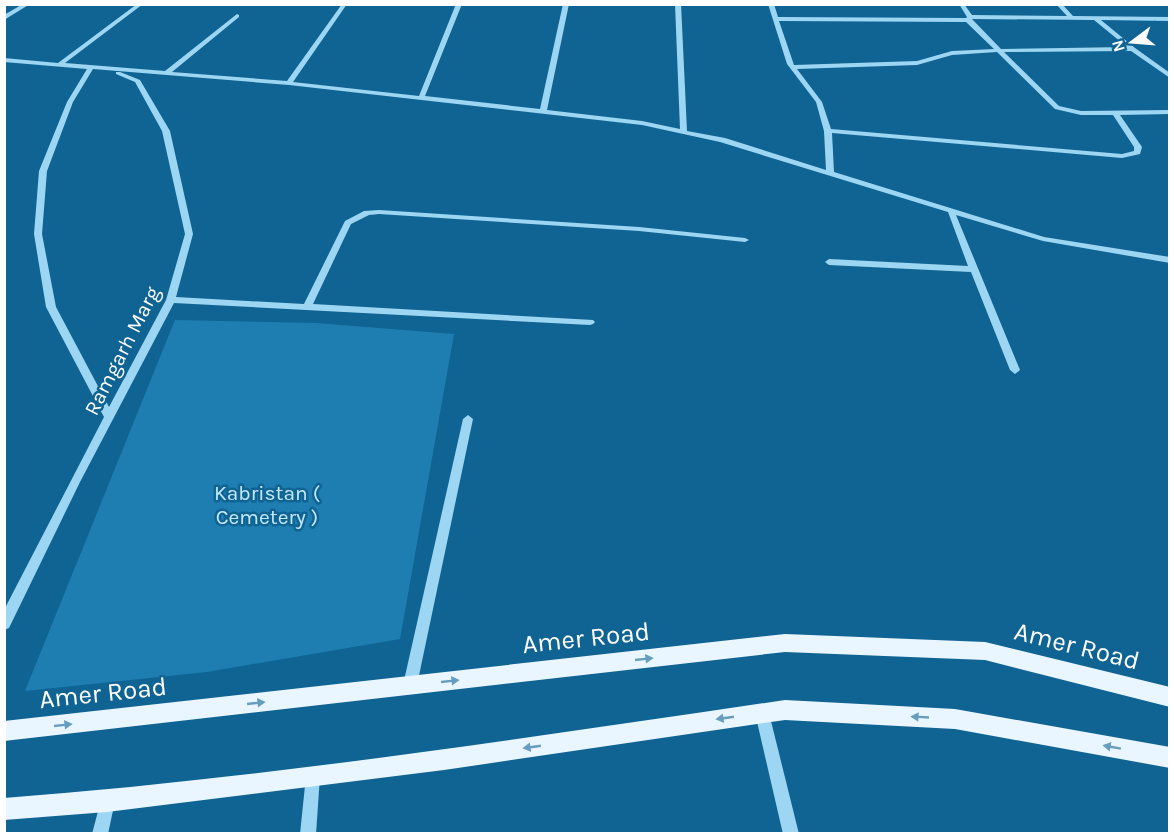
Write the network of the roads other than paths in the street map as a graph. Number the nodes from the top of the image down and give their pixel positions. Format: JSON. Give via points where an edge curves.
{"nodes":[{"id":1,"x":28,"y":4,"type":"edge"},
{"id":2,"x":141,"y":4,"type":"edge"},
{"id":3,"x":345,"y":4,"type":"edge"},
{"id":4,"x":459,"y":4,"type":"edge"},
{"id":5,"x":566,"y":4,"type":"edge"},
{"id":6,"x":678,"y":4,"type":"edge"},
{"id":7,"x":771,"y":4,"type":"edge"},
{"id":8,"x":961,"y":4,"type":"edge"},
{"id":9,"x":1058,"y":4,"type":"edge"},
{"id":10,"x":237,"y":16,"type":"dead end"},
{"id":11,"x":1070,"y":16,"type":"junction"},
{"id":12,"x":1094,"y":17,"type":"junction"},
{"id":13,"x":4,"y":18,"type":"edge"},
{"id":14,"x":969,"y":18,"type":"junction"},
{"id":15,"x":775,"y":19,"type":"junction"},
{"id":16,"x":1170,"y":19,"type":"edge"},
{"id":17,"x":1132,"y":49,"type":"junction"},
{"id":18,"x":999,"y":51,"type":"junction"},
{"id":19,"x":4,"y":60,"type":"edge"},
{"id":20,"x":59,"y":65,"type":"junction"},
{"id":21,"x":91,"y":67,"type":"junction"},
{"id":22,"x":794,"y":67,"type":"junction"},
{"id":23,"x":107,"y":68,"type":"junction"},
{"id":24,"x":166,"y":73,"type":"junction"},
{"id":25,"x":1170,"y":76,"type":"edge"},
{"id":26,"x":289,"y":83,"type":"junction"},
{"id":27,"x":421,"y":98,"type":"junction"},
{"id":28,"x":543,"y":112,"type":"junction"},
{"id":29,"x":1170,"y":112,"type":"edge"},
{"id":30,"x":1116,"y":114,"type":"junction"},
{"id":31,"x":684,"y":131,"type":"junction"},
{"id":32,"x":828,"y":131,"type":"junction"},
{"id":33,"x":830,"y":173,"type":"junction"},
{"id":34,"x":951,"y":213,"type":"junction"},
{"id":35,"x":745,"y":240,"type":"dead end"},
{"id":36,"x":1170,"y":260,"type":"edge"},
{"id":37,"x":829,"y":262,"type":"dead end"},
{"id":38,"x":973,"y":269,"type":"junction"},
{"id":39,"x":171,"y":300,"type":"junction"},
{"id":40,"x":307,"y":308,"type":"junction"},
{"id":41,"x":591,"y":322,"type":"dead end"},
{"id":42,"x":1016,"y":370,"type":"dead end"},
{"id":43,"x":109,"y":417,"type":"junction"},
{"id":44,"x":468,"y":419,"type":"dead end"},
{"id":45,"x":4,"y":624,"type":"edge"},
{"id":46,"x":410,"y":685,"type":"junction"},
{"id":47,"x":1170,"y":697,"type":"edge"},
{"id":48,"x":762,"y":713,"type":"junction"},
{"id":49,"x":4,"y":731,"type":"edge"},
{"id":50,"x":1170,"y":758,"type":"edge"},
{"id":51,"x":313,"y":776,"type":"junction"},
{"id":52,"x":107,"y":801,"type":"junction"},
{"id":53,"x":4,"y":809,"type":"edge"},
{"id":54,"x":100,"y":834,"type":"edge"},
{"id":55,"x":308,"y":834,"type":"edge"},
{"id":56,"x":791,"y":834,"type":"edge"}],
"edges":[{"from":1,"to":13,"type":"street"},
{"from":2,"to":20,"type":"street"},
{"from":3,"to":26,"type":"street"},
{"from":4,"to":27,"type":"street"},
{"from":5,"to":28,"type":"street"},
{"from":6,"to":31,"type":"street"},
{"from":7,"to":15,"type":"street"},
{"from":8,"to":14,"type":"street"},
{"from":9,"to":11,"type":"street"},
{"from":10,"to":24,"type":"street"},
{"from":11,"to":12,"type":"street"},
{"from":11,"to":14,"type":"street"},
{"from":12,"to":16,"type":"street"},
{"from":12,"to":17,"type":"street"},
{"from":14,"to":15,"type":"street"},
{"from":14,"to":18,"type":"street"},
{"from":15,"to":22,"type":"street"},
{"from":17,"to":18,"type":"street"},
{"from":17,"to":25,"type":"street"},
{"from":18,"to":22,"type":"street","via":[[952,53],[917,63]]},
{"from":18,"to":30,"type":"street","via":[[1057,108]]},
{"from":19,"to":20,"type":"street"},
{"from":20,"to":21,"type":"street"},
{"from":21,"to":23,"type":"street"},
{"from":21,"to":43,"type":"street","via":[[70,102],[43,171],[38,234],[51,307]]},
{"from":22,"to":32,"type":"street","via":[[819,102]]},
{"from":23,"to":24,"type":"street"},
{"from":23,"to":39,"type":"street","name":"Ramgarh Marg","via":[[138,81],[166,131],[189,234]]},
{"from":24,"to":26,"type":"street"},
{"from":26,"to":27,"type":"street"},
{"from":27,"to":28,"type":"street"},
{"from":28,"to":31,"type":"street"},
{"from":29,"to":30,"type":"street"},
{"from":30,"to":32,"type":"street","via":[[1138,147],[1132,155]]},
{"from":31,"to":33,"type":"street"},
{"from":32,"to":33,"type":"street"},
{"from":33,"to":34,"type":"street"},
{"from":34,"to":36,"type":"street","via":[[1043,239]]},
{"from":34,"to":38,"type":"street"},
{"from":35,"to":40,"type":"street","via":[[574,224],[367,213],[348,223]]},
{"from":37,"to":38,"type":"street"},
{"from":38,"to":42,"type":"street"},
{"from":39,"to":40,"type":"street"},
{"from":39,"to":43,"type":"street","name":"Ramgarh Marg"},
{"from":40,"to":41,"type":"street"},
{"from":43,"to":45,"type":"street","name":"Ramgarh Marg"},
{"from":44,"to":46,"type":"street"},
{"from":46,"to":47,"type":"main road","name":"Amer Road","one_way":true,"via":[[784,643],[985,651]]},
{"from":49,"to":46,"type":"main road","name":"Amer Road","one_way":true},
{"from":50,"to":48,"type":"main road","one_way":true,"via":[[955,719],[785,710]]},
{"from":48,"to":51,"type":"main road","one_way":true},
{"from":48,"to":56,"type":"street"},
{"from":51,"to":52,"type":"main road"},
{"from":51,"to":55,"type":"street"},
{"from":52,"to":53,"type":"main road"},
{"from":52,"to":54,"type":"street"}]}
